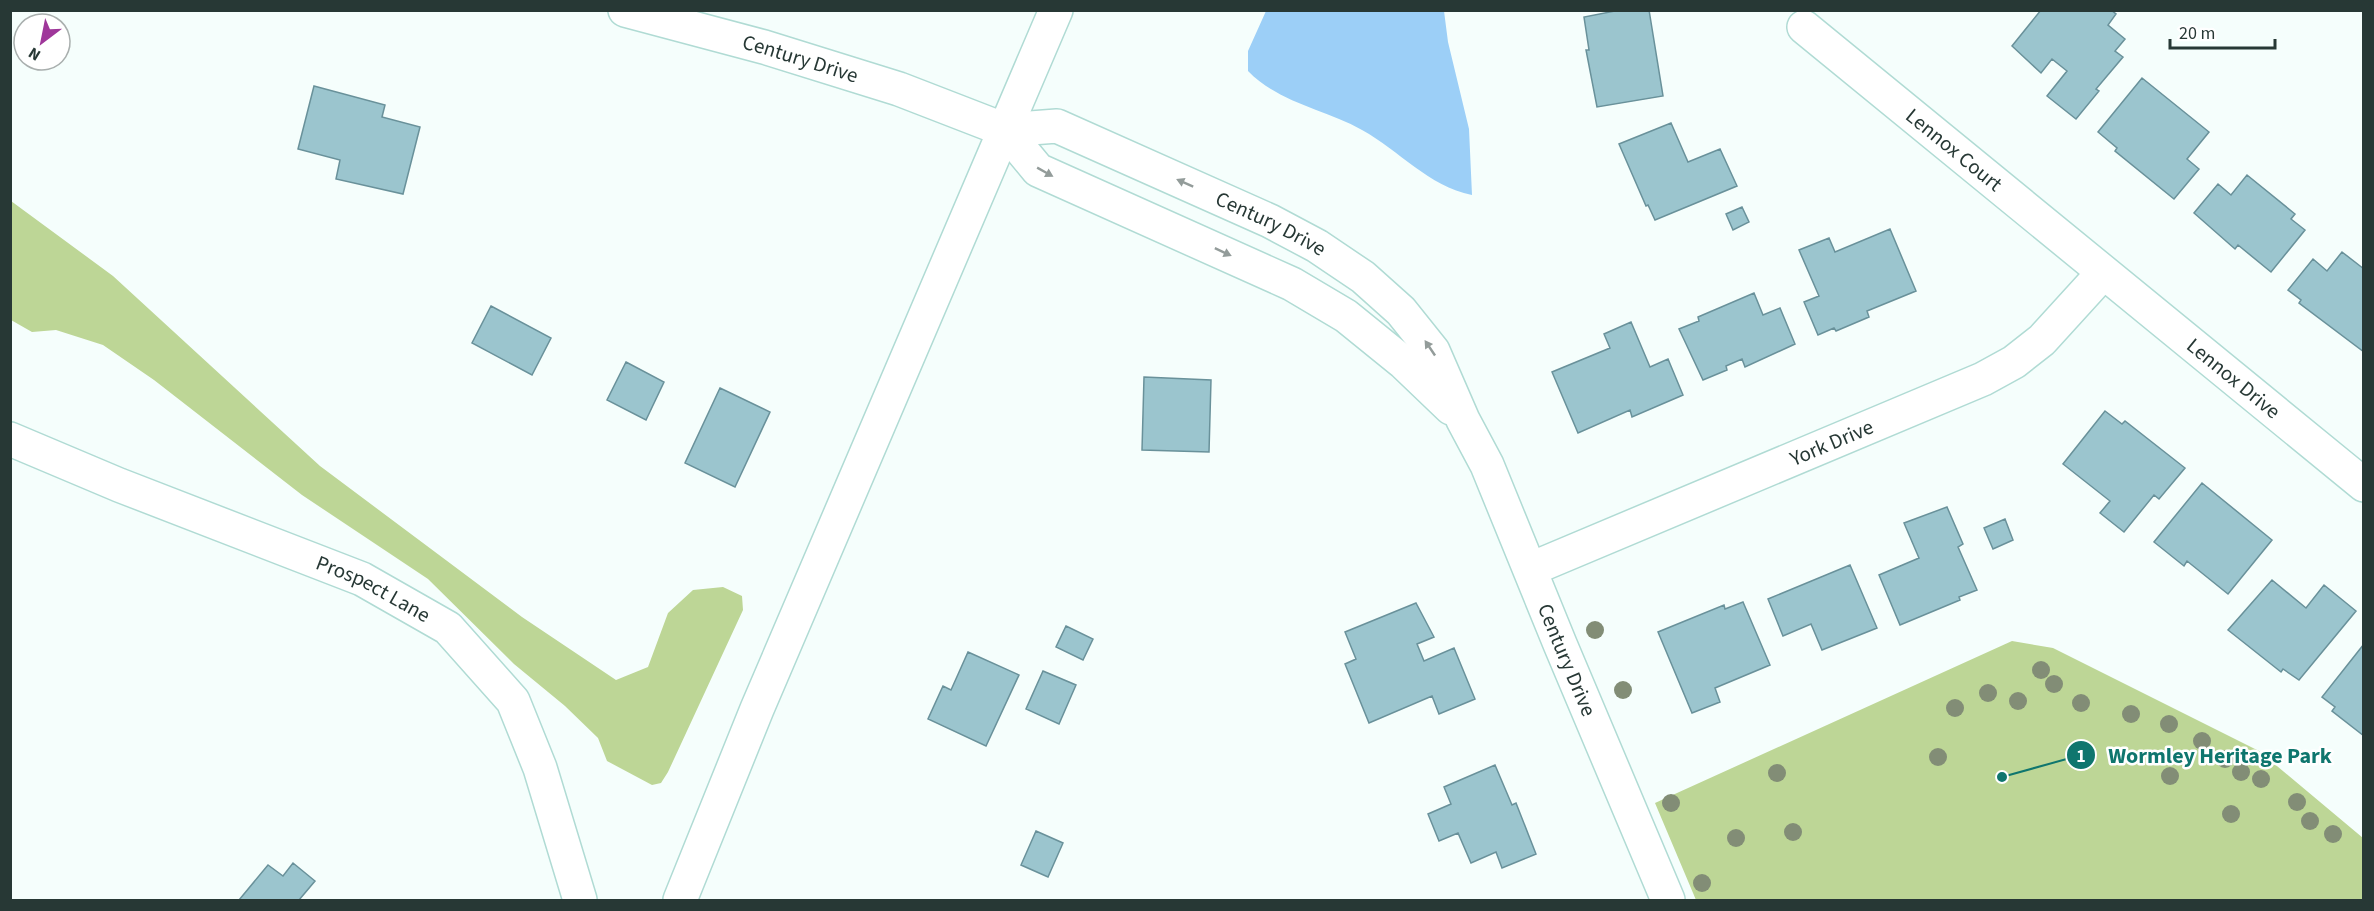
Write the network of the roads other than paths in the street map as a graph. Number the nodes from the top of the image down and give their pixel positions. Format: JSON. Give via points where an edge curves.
{"nodes":[{"id":1,"x":625,"y":10,"type":"edge"},
{"id":2,"x":1056,"y":10,"type":"edge"},
{"id":3,"x":1804,"y":27,"type":"dead end"},
{"id":4,"x":1005,"y":130,"type":"junction"},
{"id":5,"x":2103,"y":273,"type":"junction"},
{"id":6,"x":1463,"y":420,"type":"junction"},
{"id":7,"x":10,"y":439,"type":"edge"},
{"id":8,"x":2364,"y":485,"type":"edge"},
{"id":9,"x":1531,"y":569,"type":"junction"},
{"id":10,"x":580,"y":900,"type":"edge"},
{"id":11,"x":680,"y":900,"type":"edge"},
{"id":12,"x":1668,"y":900,"type":"edge"}],
"edges":[{"from":1,"to":4,"type":"street","name":"Century Drive","via":[[764,47],[888,86]]},
{"from":2,"to":4,"type":"street"},
{"from":3,"to":5,"type":"street","name":"Lennox Court"},
{"from":4,"to":6,"type":"street","name":"Century Drive","one_way":true,"via":[[1038,170],[1292,284],[1346,316],[1404,363]]},
{"from":6,"to":4,"type":"street","name":"Century Drive","one_way":true,"via":[[1433,351],[1401,311],[1363,277],[1317,246],[1270,221],[1057,126]]},
{"from":4,"to":11,"type":"street"},
{"from":5,"to":8,"type":"street","name":"Lennox Drive"},
{"from":5,"to":9,"type":"street","name":"York Drive","via":[[2043,340],[1983,379]]},
{"from":6,"to":9,"type":"street","name":"Century Drive","via":[[1487,465]]},
{"from":7,"to":10,"type":"street","name":"Prospect Lane","via":[[362,579],[448,628],[513,701],[540,768]]},
{"from":9,"to":12,"type":"street","name":"Century Drive"}]}
